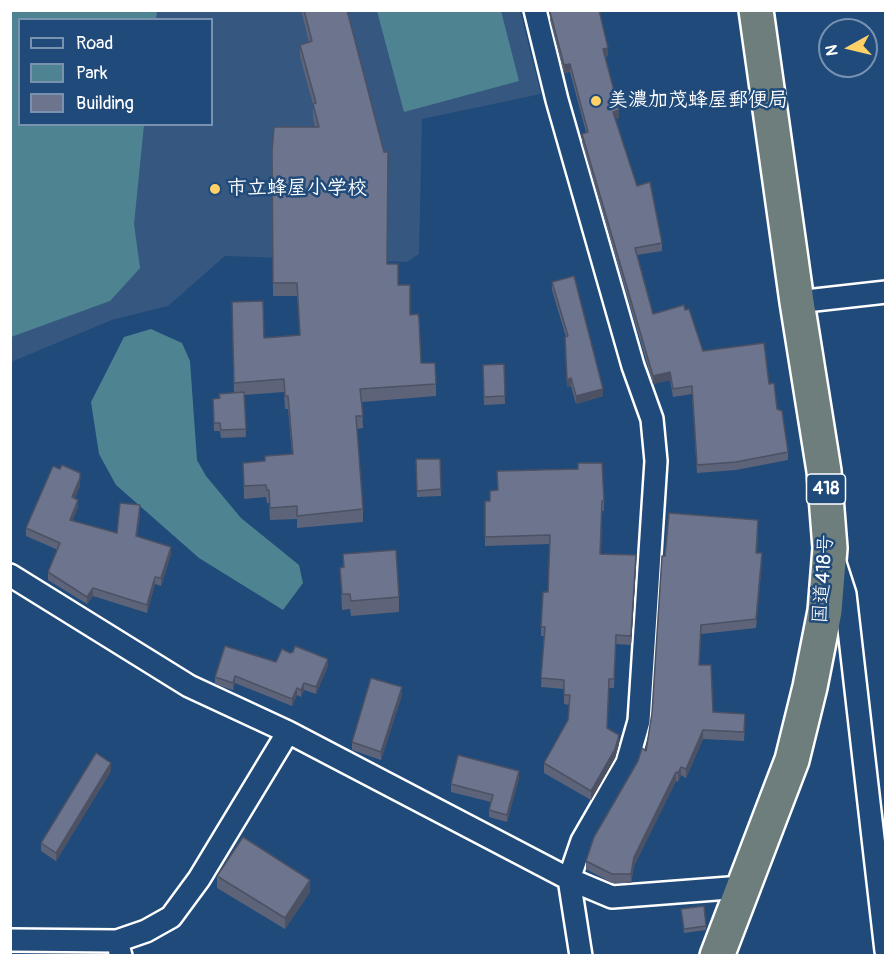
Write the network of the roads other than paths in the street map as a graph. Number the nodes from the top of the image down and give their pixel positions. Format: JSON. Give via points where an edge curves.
{"nodes":[{"id":1,"x":535,"y":10,"type":"edge"},
{"id":2,"x":756,"y":10,"type":"edge"},
{"id":3,"x":885,"y":292,"type":"edge"},
{"id":4,"x":797,"y":302,"type":"junction"},
{"id":5,"x":830,"y":548,"type":"junction"},
{"id":6,"x":10,"y":575,"type":"edge"},
{"id":7,"x":288,"y":732,"type":"junction"},
{"id":8,"x":878,"y":828,"type":"edge"},
{"id":9,"x":569,"y":879,"type":"junction"},
{"id":10,"x":742,"y":887,"type":"junction"},
{"id":11,"x":10,"y":940,"type":"edge"},
{"id":12,"x":119,"y":948,"type":"edge"},
{"id":13,"x":885,"y":951,"type":"edge"},
{"id":14,"x":581,"y":956,"type":"edge"},
{"id":15,"x":717,"y":956,"type":"edge"}],
"edges":[{"from":1,"to":9,"type":"street","via":[[557,100],[652,418],[656,461],[639,721],[627,763],[582,841]]},
{"from":2,"to":4,"type":"highway","name":"国道418号","number":"418"},
{"from":3,"to":4,"type":"street"},
{"from":4,"to":5,"type":"highway","name":"国道418号","number":"418","via":[[825,471]]},
{"from":5,"to":8,"type":"street","via":[[845,594]]},
{"from":5,"to":10,"type":"highway","name":"国道418号","number":"418","via":[[825,611],[792,760]]},
{"from":6,"to":7,"type":"street","via":[[189,686]]},
{"from":7,"to":9,"type":"street"},
{"from":7,"to":12,"type":"street","via":[[199,879],[171,917]]},
{"from":8,"to":13,"type":"street"},
{"from":9,"to":10,"type":"street","via":[[612,897]]},
{"from":9,"to":14,"type":"street"},
{"from":10,"to":15,"type":"highway","name":"国道418号","number":"418"},
{"from":11,"to":12,"type":"street"}]}
